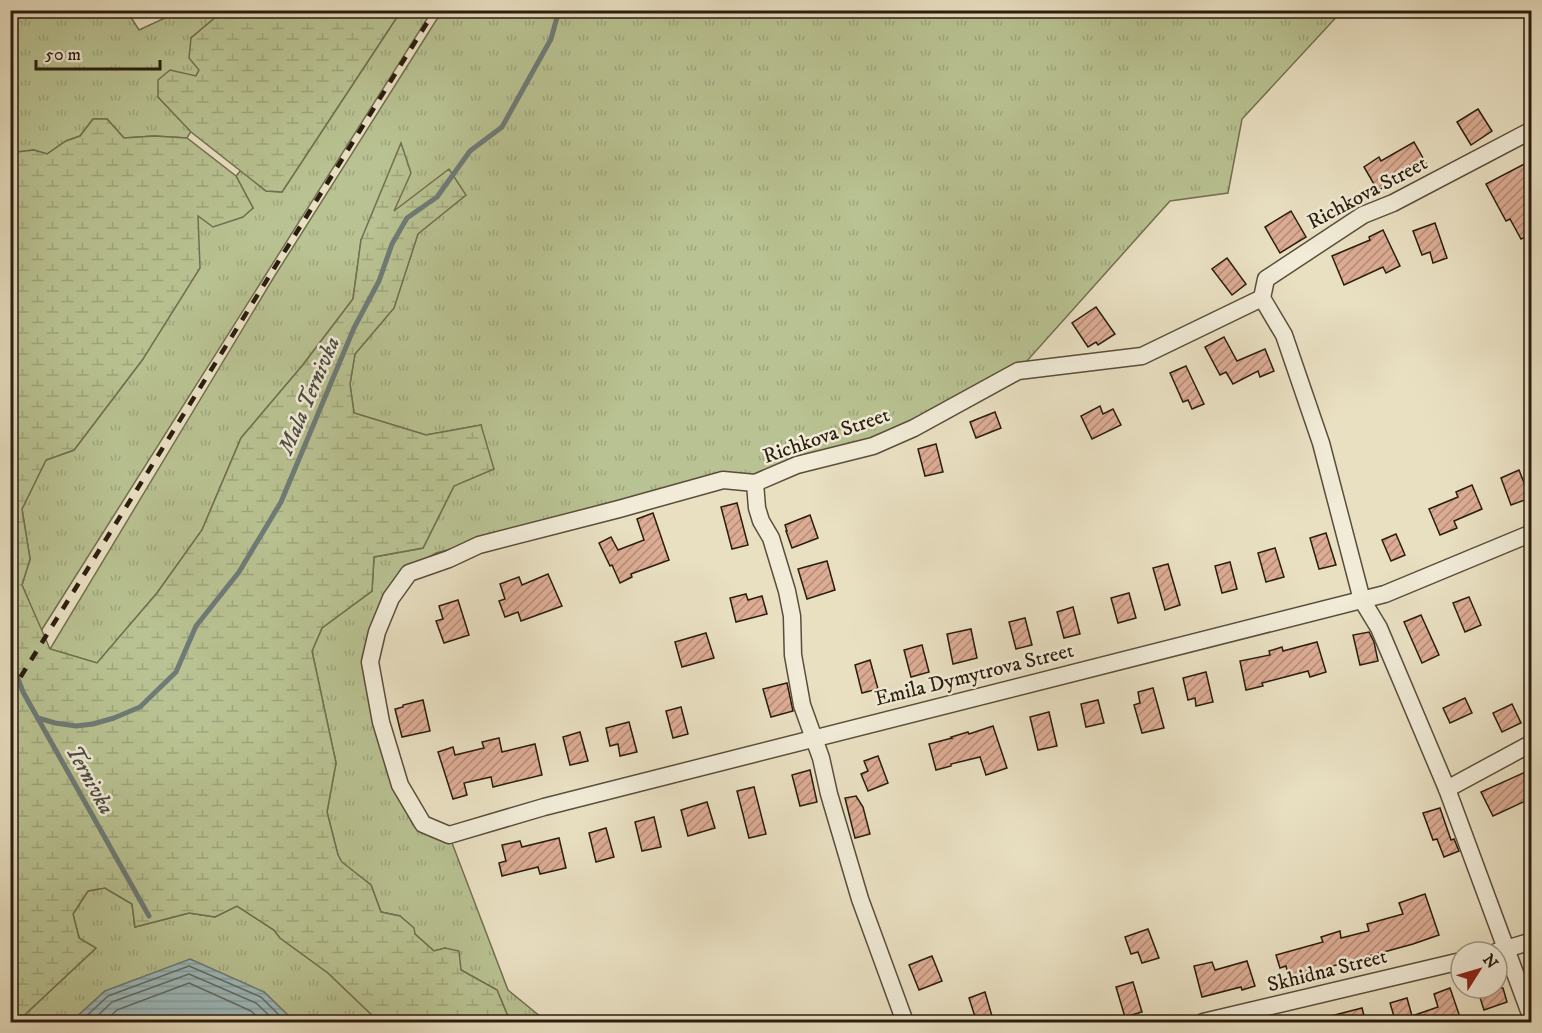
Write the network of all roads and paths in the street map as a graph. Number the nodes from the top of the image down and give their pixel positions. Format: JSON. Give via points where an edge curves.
{"nodes":[{"id":1,"x":1532,"y":130,"type":"edge"},
{"id":2,"x":1262,"y":298,"type":"junction"},
{"id":3,"x":755,"y":483,"type":"junction"},
{"id":4,"x":1532,"y":533,"type":"edge"},
{"id":5,"x":1362,"y":600,"type":"junction"},
{"id":6,"x":814,"y":738,"type":"junction"},
{"id":7,"x":1532,"y":743,"type":"edge"},
{"id":8,"x":1448,"y":789,"type":"junction"},
{"id":9,"x":423,"y":824,"type":"joint"},
{"id":10,"x":1497,"y":940,"type":"edge"},
{"id":11,"x":1532,"y":940,"type":"edge"},
{"id":12,"x":1509,"y":948,"type":"edge"},
{"id":13,"x":1449,"y":964,"type":"edge"},
{"id":14,"x":1509,"y":968,"type":"edge"},
{"id":15,"x":1532,"y":1018,"type":"edge"},
{"id":16,"x":905,"y":1023,"type":"edge"},
{"id":17,"x":1203,"y":1023,"type":"edge"}],
"edges":[{"from":1,"to":2,"type":"street","name":"Richkova Street","via":[[1363,215],[1266,279]]},
{"from":2,"to":3,"type":"street","name":"Richkova Street","via":[[1142,356],[1018,371],[873,446],[796,465]]},
{"from":2,"to":5,"type":"street","via":[[1284,335],[1321,443]]},
{"from":3,"to":6,"type":"street","via":[[760,521],[771,538],[787,591],[802,705]]},
{"from":3,"to":9,"type":"street","name":"Richkova Street","via":[[723,480],[479,545],[409,573],[391,598],[376,632],[370,663],[381,722],[400,785]]},
{"from":4,"to":5,"type":"street","name":"Emila Dymytrova Street"},
{"from":5,"to":6,"type":"street","name":"Emila Dymytrova Street"},
{"from":5,"to":8,"type":"street","via":[[1379,628]]},
{"from":6,"to":9,"type":"street","name":"Emila Dymytrova Street","via":[[449,835]]},
{"from":6,"to":16,"type":"street","via":[[860,899]]},
{"from":7,"to":8,"type":"street"},
{"from":8,"to":10,"type":"street"},
{"from":11,"to":12,"type":"street"},
{"from":13,"to":17,"type":"street","name":"Skhidna Street"},
{"from":14,"to":15,"type":"street"}]}
